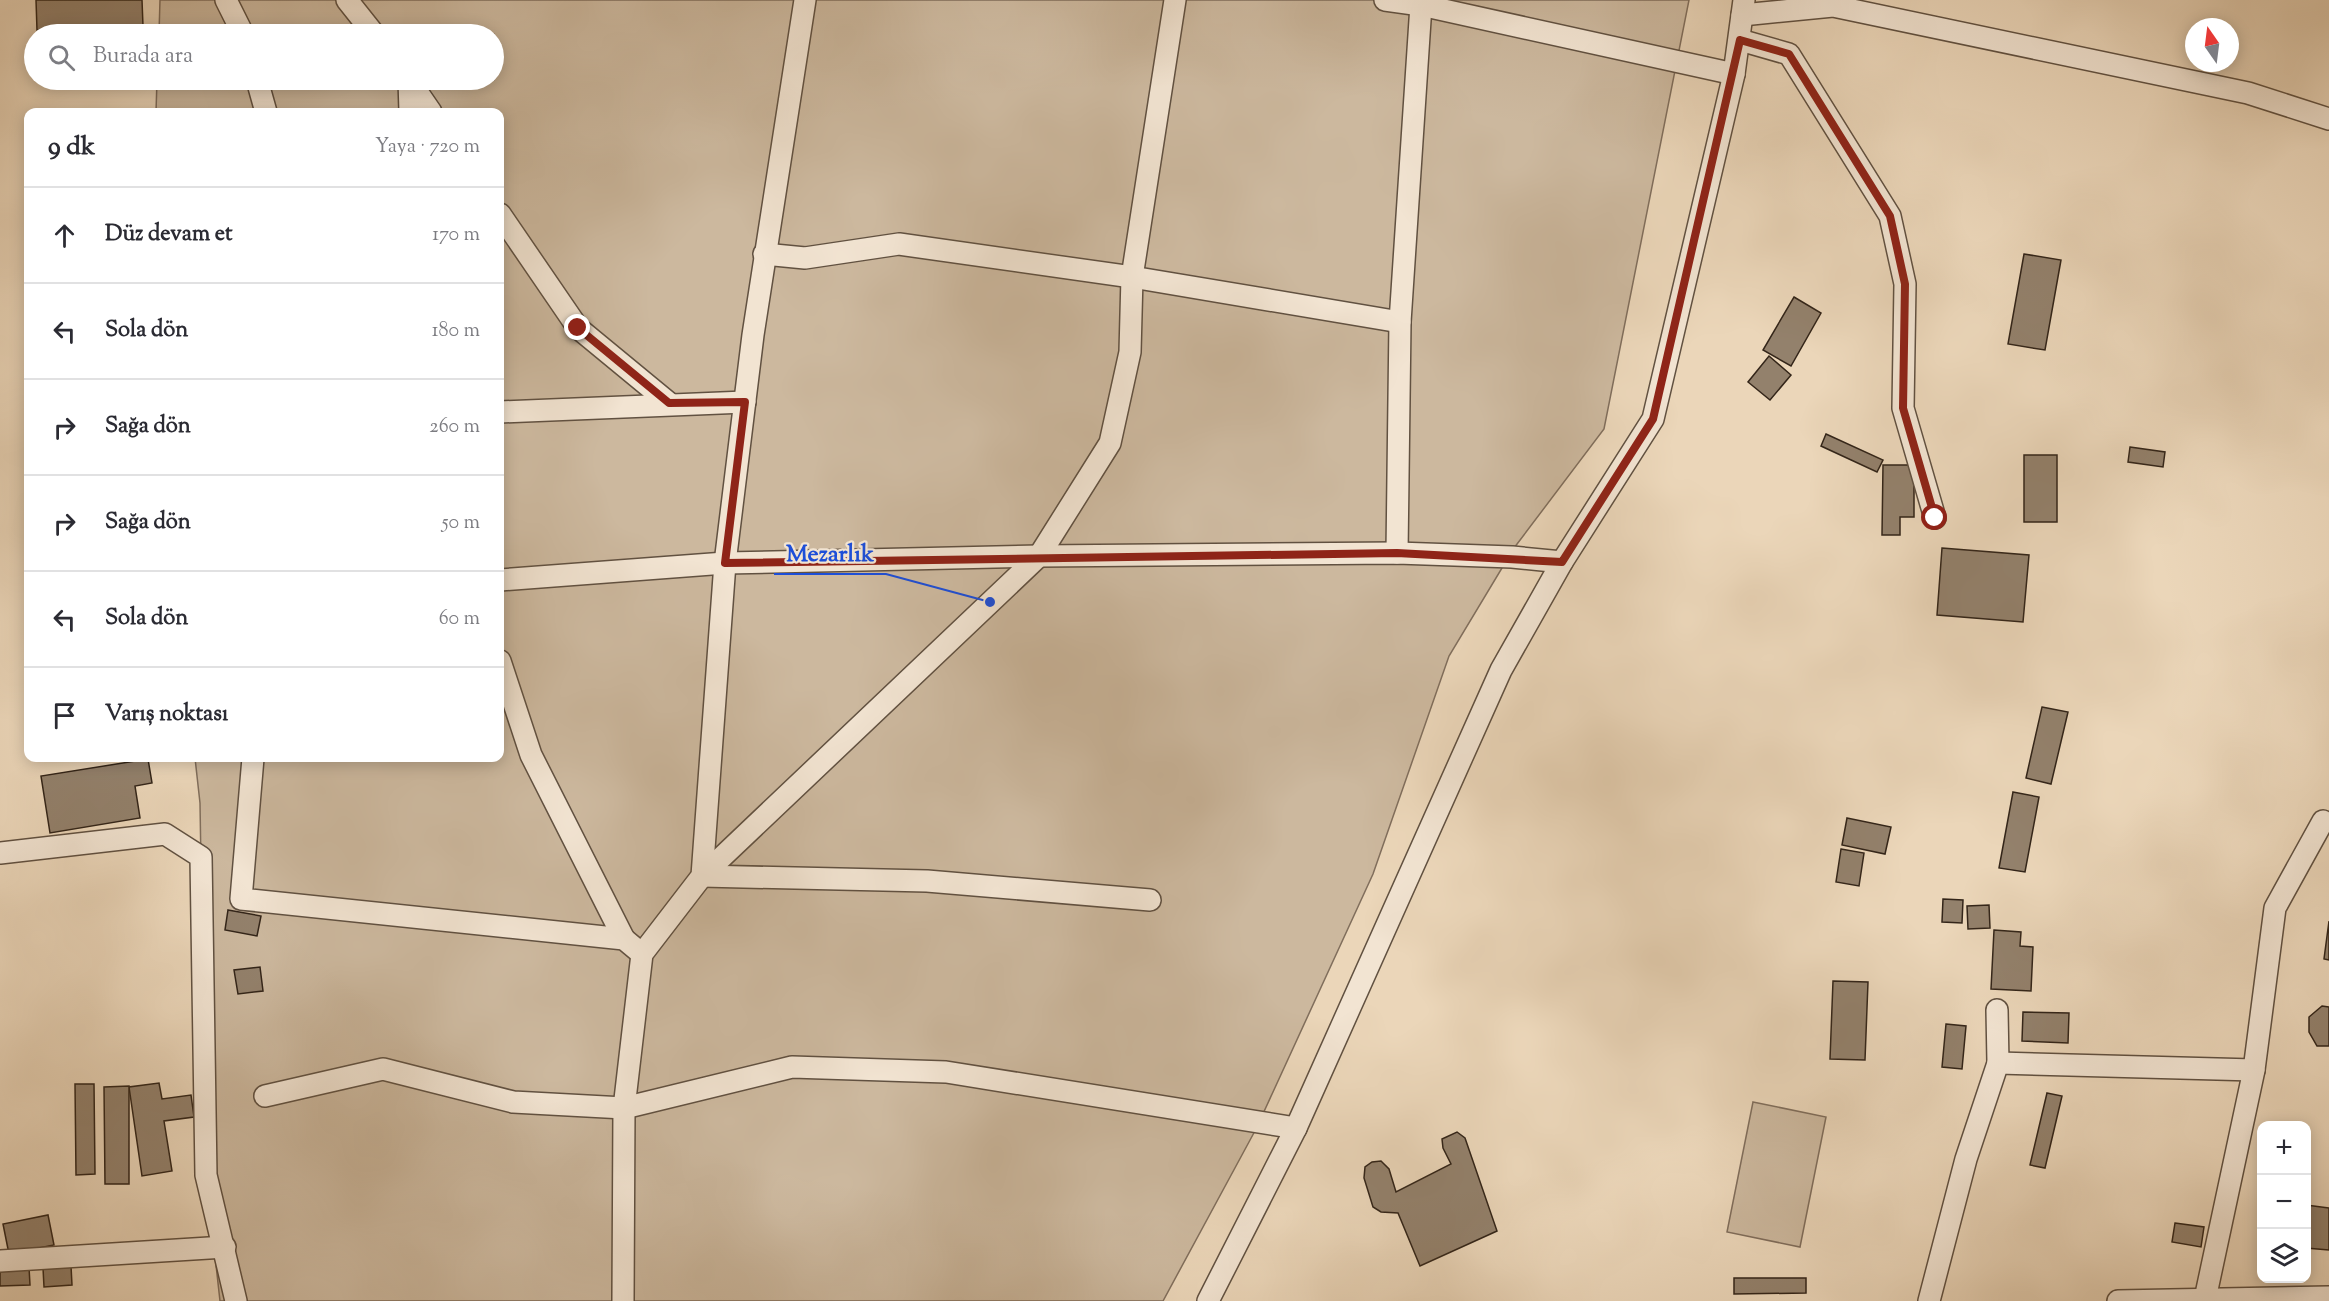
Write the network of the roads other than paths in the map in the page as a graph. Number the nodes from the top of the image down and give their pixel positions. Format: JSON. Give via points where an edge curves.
{"nodes":[{"id":1,"x":226,"y":0,"type":"edge"},
{"id":2,"x":347,"y":0,"type":"edge"},
{"id":3,"x":805,"y":0,"type":"edge"},
{"id":4,"x":1174,"y":0,"type":"edge"},
{"id":5,"x":1385,"y":0,"type":"edge"},
{"id":6,"x":1421,"y":5,"type":"junction"},
{"id":7,"x":1743,"y":7,"type":"edge"},
{"id":8,"x":238,"y":24,"type":"edge"},
{"id":9,"x":366,"y":24,"type":"edge"},
{"id":10,"x":1740,"y":40,"type":"junction"},
{"id":11,"x":1734,"y":74,"type":"junction"},
{"id":12,"x":260,"y":90,"type":"edge"},
{"id":13,"x":409,"y":90,"type":"edge"},
{"id":14,"x":416,"y":90,"type":"edge"},
{"id":15,"x":265,"y":108,"type":"edge"},
{"id":16,"x":410,"y":108,"type":"edge"},
{"id":17,"x":428,"y":108,"type":"edge"},
{"id":18,"x":2329,"y":119,"type":"edge"},
{"id":19,"x":504,"y":220,"type":"edge"},
{"id":20,"x":764,"y":254,"type":"junction"},
{"id":21,"x":1132,"y":278,"type":"junction"},
{"id":22,"x":1400,"y":322,"type":"junction"},
{"id":23,"x":745,"y":402,"type":"junction"},
{"id":24,"x":669,"y":403,"type":"junction"},
{"id":25,"x":504,"y":412,"type":"edge"},
{"id":26,"x":1935,"y":518,"type":"dead end"},
{"id":27,"x":1397,"y":553,"type":"junction"},
{"id":28,"x":1039,"y":556,"type":"junction"},
{"id":29,"x":1562,"y":562,"type":"junction"},
{"id":30,"x":725,"y":563,"type":"junction"},
{"id":31,"x":504,"y":580,"type":"edge"},
{"id":32,"x":504,"y":673,"type":"edge"},
{"id":33,"x":253,"y":762,"type":"edge"},
{"id":34,"x":2323,"y":821,"type":"dead end"},
{"id":35,"x":0,"y":853,"type":"edge"},
{"id":36,"x":702,"y":876,"type":"junction"},
{"id":37,"x":1150,"y":900,"type":"dead end"},
{"id":38,"x":624,"y":939,"type":"junction"},
{"id":39,"x":642,"y":954,"type":"junction"},
{"id":40,"x":1996,"y":1010,"type":"dead end"},
{"id":41,"x":1998,"y":1063,"type":"junction"},
{"id":42,"x":2254,"y":1070,"type":"junction"},
{"id":43,"x":265,"y":1096,"type":"dead end"},
{"id":44,"x":624,"y":1108,"type":"junction"},
{"id":45,"x":1296,"y":1128,"type":"junction"},
{"id":46,"x":225,"y":1248,"type":"junction"},
{"id":47,"x":0,"y":1261,"type":"edge"},
{"id":48,"x":2329,"y":1297,"type":"edge"},
{"id":49,"x":2205,"y":1299,"type":"junction"},
{"id":50,"x":236,"y":1301,"type":"edge"},
{"id":51,"x":623,"y":1301,"type":"edge"},
{"id":52,"x":1208,"y":1301,"type":"edge"},
{"id":53,"x":1929,"y":1301,"type":"edge"},
{"id":54,"x":2118,"y":1301,"type":"edge"}],
"edges":[{"from":1,"to":8,"type":"street"},
{"from":2,"to":9,"type":"street"},
{"from":3,"to":20,"type":"street"},
{"from":4,"to":21,"type":"street"},
{"from":5,"to":6,"type":"street"},
{"from":6,"to":11,"type":"street"},
{"from":6,"to":22,"type":"street"},
{"from":7,"to":10,"type":"street"},
{"from":7,"to":18,"type":"street","via":[[1833,6],[2248,93]]},
{"from":10,"to":11,"type":"street"},
{"from":10,"to":26,"type":"street","via":[[1789,54],[1890,216],[1905,284],[1903,408]]},
{"from":11,"to":29,"type":"street","via":[[1653,419]]},
{"from":12,"to":15,"type":"street"},
{"from":13,"to":16,"type":"street"},
{"from":14,"to":17,"type":"street"},
{"from":19,"to":24,"type":"street","via":[[578,328]]},
{"from":20,"to":21,"type":"street","via":[[805,258],[899,244]]},
{"from":20,"to":23,"type":"street"},
{"from":21,"to":22,"type":"street"},
{"from":21,"to":28,"type":"street","via":[[1130,352],[1110,443]]},
{"from":22,"to":27,"type":"street"},
{"from":23,"to":24,"type":"street"},
{"from":23,"to":30,"type":"street"},
{"from":24,"to":25,"type":"street"},
{"from":27,"to":28,"type":"street"},
{"from":27,"to":29,"type":"street"},
{"from":28,"to":30,"type":"street"},
{"from":28,"to":36,"type":"street"},
{"from":29,"to":45,"type":"street","via":[[1501,670]]},
{"from":30,"to":31,"type":"street"},
{"from":30,"to":36,"type":"street"},
{"from":32,"to":38,"type":"street","via":[[531,754]]},
{"from":33,"to":38,"type":"street","via":[[241,899]]},
{"from":34,"to":42,"type":"street","via":[[2275,908]]},
{"from":35,"to":46,"type":"street","via":[[165,834],[201,857],[206,1175]]},
{"from":36,"to":37,"type":"street","via":[[927,881]]},
{"from":36,"to":39,"type":"street"},
{"from":38,"to":39,"type":"street"},
{"from":39,"to":44,"type":"street"},
{"from":40,"to":41,"type":"street"},
{"from":41,"to":42,"type":"street"},
{"from":41,"to":53,"type":"street","via":[[1966,1159]]},
{"from":42,"to":49,"type":"street"},
{"from":43,"to":44,"type":"street","via":[[383,1069],[513,1102]]},
{"from":44,"to":45,"type":"street","via":[[792,1067],[946,1072]]},
{"from":44,"to":51,"type":"street"},
{"from":45,"to":52,"type":"street"},
{"from":46,"to":47,"type":"street"},
{"from":46,"to":50,"type":"street"},
{"from":48,"to":49,"type":"street"},
{"from":49,"to":54,"type":"street"}]}
